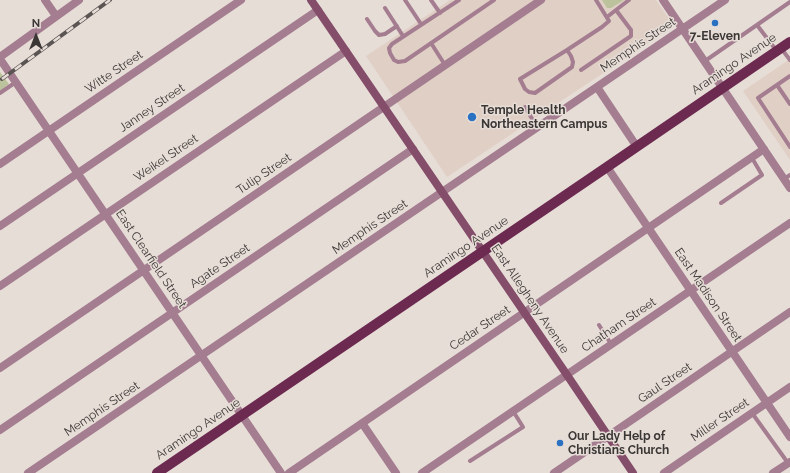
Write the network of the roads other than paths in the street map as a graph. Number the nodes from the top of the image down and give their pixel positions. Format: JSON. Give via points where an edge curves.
{"nodes":[{"id":1,"x":45,"y":0,"type":"edge"},
{"id":2,"x":78,"y":0,"type":"edge"},
{"id":3,"x":241,"y":0,"type":"edge"},
{"id":4,"x":311,"y":0,"type":"edge"},
{"id":5,"x":406,"y":0,"type":"edge"},
{"id":6,"x":431,"y":0,"type":"edge"},
{"id":7,"x":457,"y":0,"type":"edge"},
{"id":8,"x":494,"y":0,"type":"edge"},
{"id":9,"x":541,"y":0,"type":"edge"},
{"id":10,"x":596,"y":0,"type":"edge"},
{"id":11,"x":630,"y":0,"type":"edge"},
{"id":12,"x":663,"y":0,"type":"edge"},
{"id":13,"x":725,"y":0,"type":"edge"},
{"id":14,"x":790,"y":2,"type":"edge"},
{"id":15,"x":385,"y":8,"type":"dead end"},
{"id":16,"x":318,"y":10,"type":"junction"},
{"id":17,"x":616,"y":10,"type":"junction"},
{"id":18,"x":440,"y":13,"type":"junction"},
{"id":19,"x":56,"y":16,"type":"junction"},
{"id":20,"x":607,"y":16,"type":"junction"},
{"id":21,"x":367,"y":19,"type":"dead end"},
{"id":22,"x":422,"y":24,"type":"junction"},
{"id":23,"x":757,"y":25,"type":"junction"},
{"id":24,"x":397,"y":26,"type":"junction"},
{"id":25,"x":682,"y":29,"type":"junction"},
{"id":26,"x":403,"y":36,"type":"junction"},
{"id":27,"x":431,"y":43,"type":"junction"},
{"id":28,"x":783,"y":47,"type":"edge"},
{"id":29,"x":566,"y":50,"type":"junction"},
{"id":30,"x":346,"y":51,"type":"junction"},
{"id":31,"x":0,"y":58,"type":"edge"},
{"id":32,"x":790,"y":60,"type":"edge"},
{"id":33,"x":705,"y":61,"type":"junction"},
{"id":34,"x":445,"y":65,"type":"junction"},
{"id":35,"x":581,"y":70,"type":"dead end"},
{"id":36,"x":790,"y":76,"type":"edge"},
{"id":37,"x":16,"y":82,"type":"junction"},
{"id":38,"x":777,"y":85,"type":"junction"},
{"id":39,"x":597,"y":87,"type":"junction"},
{"id":40,"x":723,"y":87,"type":"junction"},
{"id":41,"x":0,"y":93,"type":"edge"},
{"id":42,"x":790,"y":104,"type":"edge"},
{"id":43,"x":384,"y":107,"type":"junction"},
{"id":44,"x":525,"y":107,"type":"dead end"},
{"id":45,"x":537,"y":127,"type":"junction"},
{"id":46,"x":49,"y":130,"type":"junction"},
{"id":47,"x":637,"y":147,"type":"junction"},
{"id":48,"x":790,"y":147,"type":"edge"},
{"id":49,"x":413,"y":149,"type":"junction"},
{"id":50,"x":764,"y":149,"type":"junction"},
{"id":51,"x":752,"y":158,"type":"junction"},
{"id":52,"x":0,"y":164,"type":"edge"},
{"id":53,"x":607,"y":167,"type":"junction"},
{"id":54,"x":78,"y":173,"type":"junction"},
{"id":55,"x":787,"y":177,"type":"edge"},
{"id":56,"x":790,"y":188,"type":"edge"},
{"id":57,"x":442,"y":192,"type":"junction"},
{"id":58,"x":721,"y":203,"type":"dead end"},
{"id":59,"x":105,"y":214,"type":"junction"},
{"id":60,"x":790,"y":223,"type":"edge"},
{"id":61,"x":0,"y":226,"type":"edge"},
{"id":62,"x":648,"y":228,"type":"junction"},
{"id":63,"x":483,"y":251,"type":"junction"},
{"id":64,"x":144,"y":270,"type":"junction"},
{"id":65,"x":0,"y":286,"type":"edge"},
{"id":66,"x":690,"y":290,"type":"junction"},
{"id":67,"x":524,"y":312,"type":"junction"},
{"id":68,"x":790,"y":312,"type":"edge"},
{"id":69,"x":173,"y":313,"type":"junction"},
{"id":70,"x":599,"y":325,"type":"dead end"},
{"id":71,"x":612,"y":344,"type":"junction"},
{"id":72,"x":732,"y":352,"type":"junction"},
{"id":73,"x":202,"y":355,"type":"junction"},
{"id":74,"x":0,"y":368,"type":"edge"},
{"id":75,"x":567,"y":375,"type":"junction"},
{"id":76,"x":790,"y":387,"type":"edge"},
{"id":77,"x":767,"y":403,"type":"junction"},
{"id":78,"x":513,"y":411,"type":"junction"},
{"id":79,"x":752,"y":413,"type":"junction"},
{"id":80,"x":242,"y":415,"type":"junction"},
{"id":81,"x":362,"y":423,"type":"junction"},
{"id":82,"x":0,"y":430,"type":"edge"},
{"id":83,"x":608,"y":436,"type":"junction"},
{"id":84,"x":790,"y":436,"type":"edge"},
{"id":85,"x":470,"y":461,"type":"dead end"},
{"id":86,"x":789,"y":462,"type":"edge"},
{"id":87,"x":28,"y":473,"type":"edge"},
{"id":88,"x":156,"y":473,"type":"edge"},
{"id":89,"x":281,"y":473,"type":"edge"},
{"id":90,"x":289,"y":473,"type":"edge"},
{"id":91,"x":396,"y":473,"type":"edge"},
{"id":92,"x":422,"y":473,"type":"edge"},
{"id":93,"x":554,"y":473,"type":"edge"},
{"id":94,"x":633,"y":473,"type":"edge"},
{"id":95,"x":664,"y":473,"type":"edge"},
{"id":96,"x":773,"y":473,"type":"edge"}],
"edges":[{"from":1,"to":19,"type":"street"},
{"from":2,"to":19,"type":"street"},
{"from":3,"to":46,"type":"street","name":"Witte Street"},
{"from":4,"to":16,"type":"main road","name":"East Allegheny Avenue"},
{"from":5,"to":22,"type":"lane"},
{"from":6,"to":18,"type":"lane"},
{"from":7,"to":18,"type":"lane"},
{"from":8,"to":27,"type":"lane"},
{"from":9,"to":34,"type":"street","name":"Tulip Street"},
{"from":10,"to":20,"type":"lane"},
{"from":11,"to":17,"type":"lane"},
{"from":12,"to":25,"type":"street"},
{"from":13,"to":25,"type":"street","name":"Memphis Street"},
{"from":14,"to":23,"type":"lane"},
{"from":15,"to":24,"type":"lane"},
{"from":16,"to":30,"type":"main road","name":"East Allegheny Avenue"},
{"from":16,"to":54,"type":"street","name":"Janney Street"},
{"from":17,"to":20,"type":"lane"},
{"from":17,"to":35,"type":"lane","via":[[631,30],[631,36]]},
{"from":18,"to":22,"type":"lane"},
{"from":19,"to":31,"type":"street"},
{"from":20,"to":29,"type":"lane","via":[[609,21],[602,27]]},
{"from":21,"to":24,"type":"lane","via":[[379,35]]},
{"from":22,"to":26,"type":"lane"},
{"from":23,"to":28,"type":"lane"},
{"from":23,"to":33,"type":"lane"},
{"from":24,"to":26,"type":"lane"},
{"from":25,"to":33,"type":"street"},
{"from":25,"to":39,"type":"street","name":"Memphis Street"},
{"from":26,"to":27,"type":"lane","via":[[389,48],[394,60],[398,62],[405,61]]},
{"from":27,"to":34,"type":"lane"},
{"from":28,"to":32,"type":"lane"},
{"from":28,"to":40,"type":"main road","name":"Aramingo Avenue"},
{"from":29,"to":29,"type":"lane","via":[[520,79],[525,89],[535,93],[572,67],[571,56]]},
{"from":30,"to":43,"type":"main road","name":"East Allegheny Avenue"},
{"from":30,"to":59,"type":"street","name":"Weikel Street"},
{"from":31,"to":37,"type":"street","name":"East Clearfield Street"},
{"from":33,"to":40,"type":"street"},
{"from":34,"to":43,"type":"street","name":"Tulip Street"},
{"from":36,"to":38,"type":"lane"},
{"from":37,"to":41,"type":"lane"},
{"from":37,"to":46,"type":"street","name":"East Clearfield Street"},
{"from":38,"to":42,"type":"lane"},
{"from":38,"to":48,"type":"lane","via":[[758,98]]},
{"from":39,"to":45,"type":"street","name":"Memphis Street"},
{"from":39,"to":47,"type":"street"},
{"from":40,"to":47,"type":"main road","name":"Aramingo Avenue"},
{"from":40,"to":50,"type":"street"},
{"from":43,"to":49,"type":"main road","name":"East Allegheny Avenue"},
{"from":43,"to":64,"type":"street","name":"Tulip Street"},
{"from":44,"to":45,"type":"lane"},
{"from":45,"to":57,"type":"street","name":"Memphis Street"},
{"from":46,"to":52,"type":"street","name":"Witte Street"},
{"from":46,"to":54,"type":"street","name":"East Clearfield Street"},
{"from":47,"to":53,"type":"main road","name":"Aramingo Avenue"},
{"from":49,"to":57,"type":"main road","name":"East Allegheny Avenue"},
{"from":49,"to":69,"type":"street","name":"Agate Street"},
{"from":50,"to":51,"type":"street","name":"Cedar Street"},
{"from":50,"to":55,"type":"street"},
{"from":51,"to":58,"type":"lane","via":[[762,175]]},
{"from":51,"to":62,"type":"street","name":"Cedar Street"},
{"from":53,"to":62,"type":"street","name":"East Madison Street"},
{"from":53,"to":63,"type":"main road","name":"Aramingo Avenue"},
{"from":54,"to":59,"type":"street","name":"East Clearfield Street"},
{"from":54,"to":61,"type":"street","name":"Janney Street"},
{"from":55,"to":56,"type":"street"},
{"from":57,"to":63,"type":"main road","name":"East Allegheny Avenue"},
{"from":57,"to":73,"type":"street","name":"Memphis Street"},
{"from":59,"to":64,"type":"street","name":"East Clearfield Street"},
{"from":59,"to":65,"type":"street","name":"Weikel Street"},
{"from":60,"to":66,"type":"street","name":"Chatham Street"},
{"from":62,"to":66,"type":"street","name":"East Madison Street"},
{"from":62,"to":67,"type":"street","name":"Cedar Street"},
{"from":63,"to":67,"type":"main road","name":"East Allegheny Avenue"},
{"from":63,"to":80,"type":"main road","name":"Aramingo Avenue"},
{"from":64,"to":69,"type":"street","name":"East Clearfield Street"},
{"from":64,"to":74,"type":"street","name":"Tulip Street"},
{"from":66,"to":71,"type":"street","name":"Chatham Street"},
{"from":66,"to":72,"type":"street","name":"East Madison Street"},
{"from":67,"to":75,"type":"main road","name":"East Allegheny Avenue"},
{"from":67,"to":81,"type":"street","name":"Cedar Street"},
{"from":68,"to":72,"type":"street","name":"Gaul Street"},
{"from":69,"to":73,"type":"street","name":"East Clearfield Street"},
{"from":69,"to":82,"type":"street","name":"Agate Street"},
{"from":70,"to":71,"type":"lane"},
{"from":71,"to":75,"type":"street","name":"Chatham Street"},
{"from":72,"to":77,"type":"street","name":"East Madison Street"},
{"from":72,"to":83,"type":"street","name":"Gaul Street"},
{"from":73,"to":80,"type":"street","name":"East Clearfield Street"},
{"from":73,"to":87,"type":"street","name":"Memphis Street"},
{"from":75,"to":78,"type":"street","name":"Chatham Street"},
{"from":75,"to":83,"type":"main road","name":"East Allegheny Avenue"},
{"from":76,"to":77,"type":"street","name":"Miller Street"},
{"from":77,"to":79,"type":"street","name":"Miller Street"},
{"from":77,"to":84,"type":"street","name":"East Madison Street"},
{"from":78,"to":85,"type":"lane","via":[[523,427]]},
{"from":78,"to":92,"type":"street","name":"Chatham Street"},
{"from":79,"to":86,"type":"lane"},
{"from":79,"to":95,"type":"street","name":"Miller Street"},
{"from":80,"to":88,"type":"main road","name":"Aramingo Avenue"},
{"from":80,"to":89,"type":"street","name":"East Clearfield Street"},
{"from":81,"to":90,"type":"street","name":"Cedar Street"},
{"from":81,"to":91,"type":"street"},
{"from":83,"to":93,"type":"street","name":"Gaul Street"},
{"from":83,"to":94,"type":"main road","name":"East Allegheny Avenue"},
{"from":86,"to":96,"type":"street"}]}
